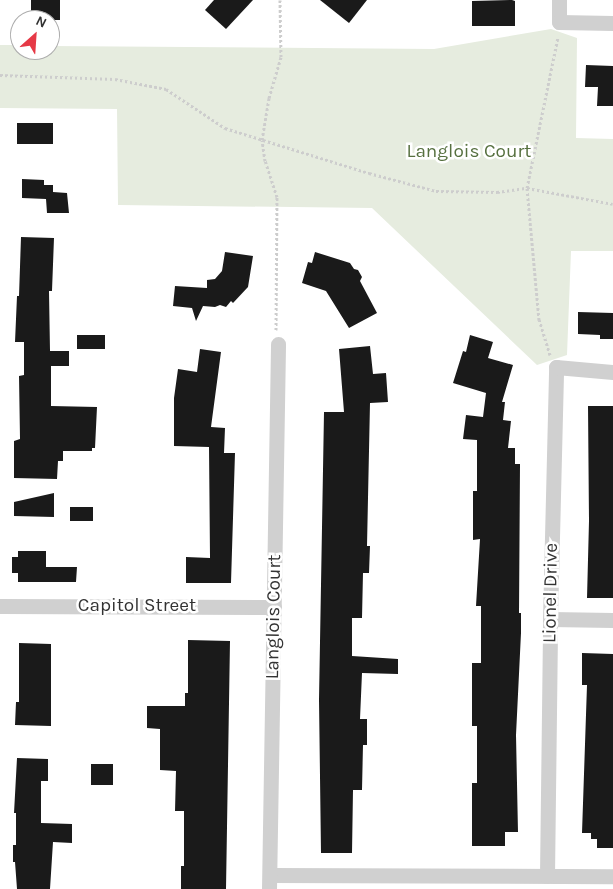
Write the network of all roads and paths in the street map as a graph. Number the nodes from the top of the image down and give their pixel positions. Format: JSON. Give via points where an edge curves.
{"nodes":[{"id":1,"x":280,"y":0,"type":"edge"},
{"id":2,"x":559,"y":0,"type":"edge"},
{"id":3,"x":613,"y":23,"type":"edge"},
{"id":4,"x":559,"y":32,"type":"dead end"},
{"id":5,"x":0,"y":75,"type":"edge"},
{"id":6,"x":262,"y":140,"type":"junction"},
{"id":7,"x":527,"y":188,"type":"junction"},
{"id":8,"x":613,"y":204,"type":"edge"},
{"id":9,"x":274,"y":315,"type":"dead end"},
{"id":10,"x":278,"y":344,"type":"dead end"},
{"id":11,"x":552,"y":360,"type":"dead end"},
{"id":12,"x":613,"y":372,"type":"edge"},
{"id":13,"x":0,"y":606,"type":"edge"},
{"id":14,"x":274,"y":607,"type":"junction"},
{"id":15,"x":550,"y":619,"type":"junction"},
{"id":16,"x":613,"y":620,"type":"edge"},
{"id":17,"x":547,"y":876,"type":"junction"},
{"id":18,"x":613,"y":876,"type":"edge"},
{"id":19,"x":270,"y":882,"type":"edge"}],
"edges":[{"from":1,"to":6,"type":"path","via":[[281,57],[268,98]]},
{"from":2,"to":3,"type":"street","via":[[559,22]]},
{"from":4,"to":7,"type":"path"},
{"from":5,"to":6,"type":"path","via":[[115,79],[166,89],[225,128]]},
{"from":6,"to":7,"type":"path","via":[[436,191],[497,192]]},
{"from":6,"to":9,"type":"path","via":[[264,160],[277,197]]},
{"from":7,"to":8,"type":"path"},
{"from":7,"to":11,"type":"path","via":[[539,320]]},
{"from":10,"to":14,"type":"street","name":"Langlois Court"},
{"from":12,"to":15,"type":"street","name":"Lionel Drive","via":[[556,366]]},
{"from":13,"to":14,"type":"street","name":"Capitol Street"},
{"from":14,"to":19,"type":"street","name":"Langlois Court"},
{"from":15,"to":16,"type":"street"},
{"from":15,"to":17,"type":"street","name":"Lionel Drive"},
{"from":17,"to":18,"type":"street"},
{"from":17,"to":19,"type":"street"}]}
